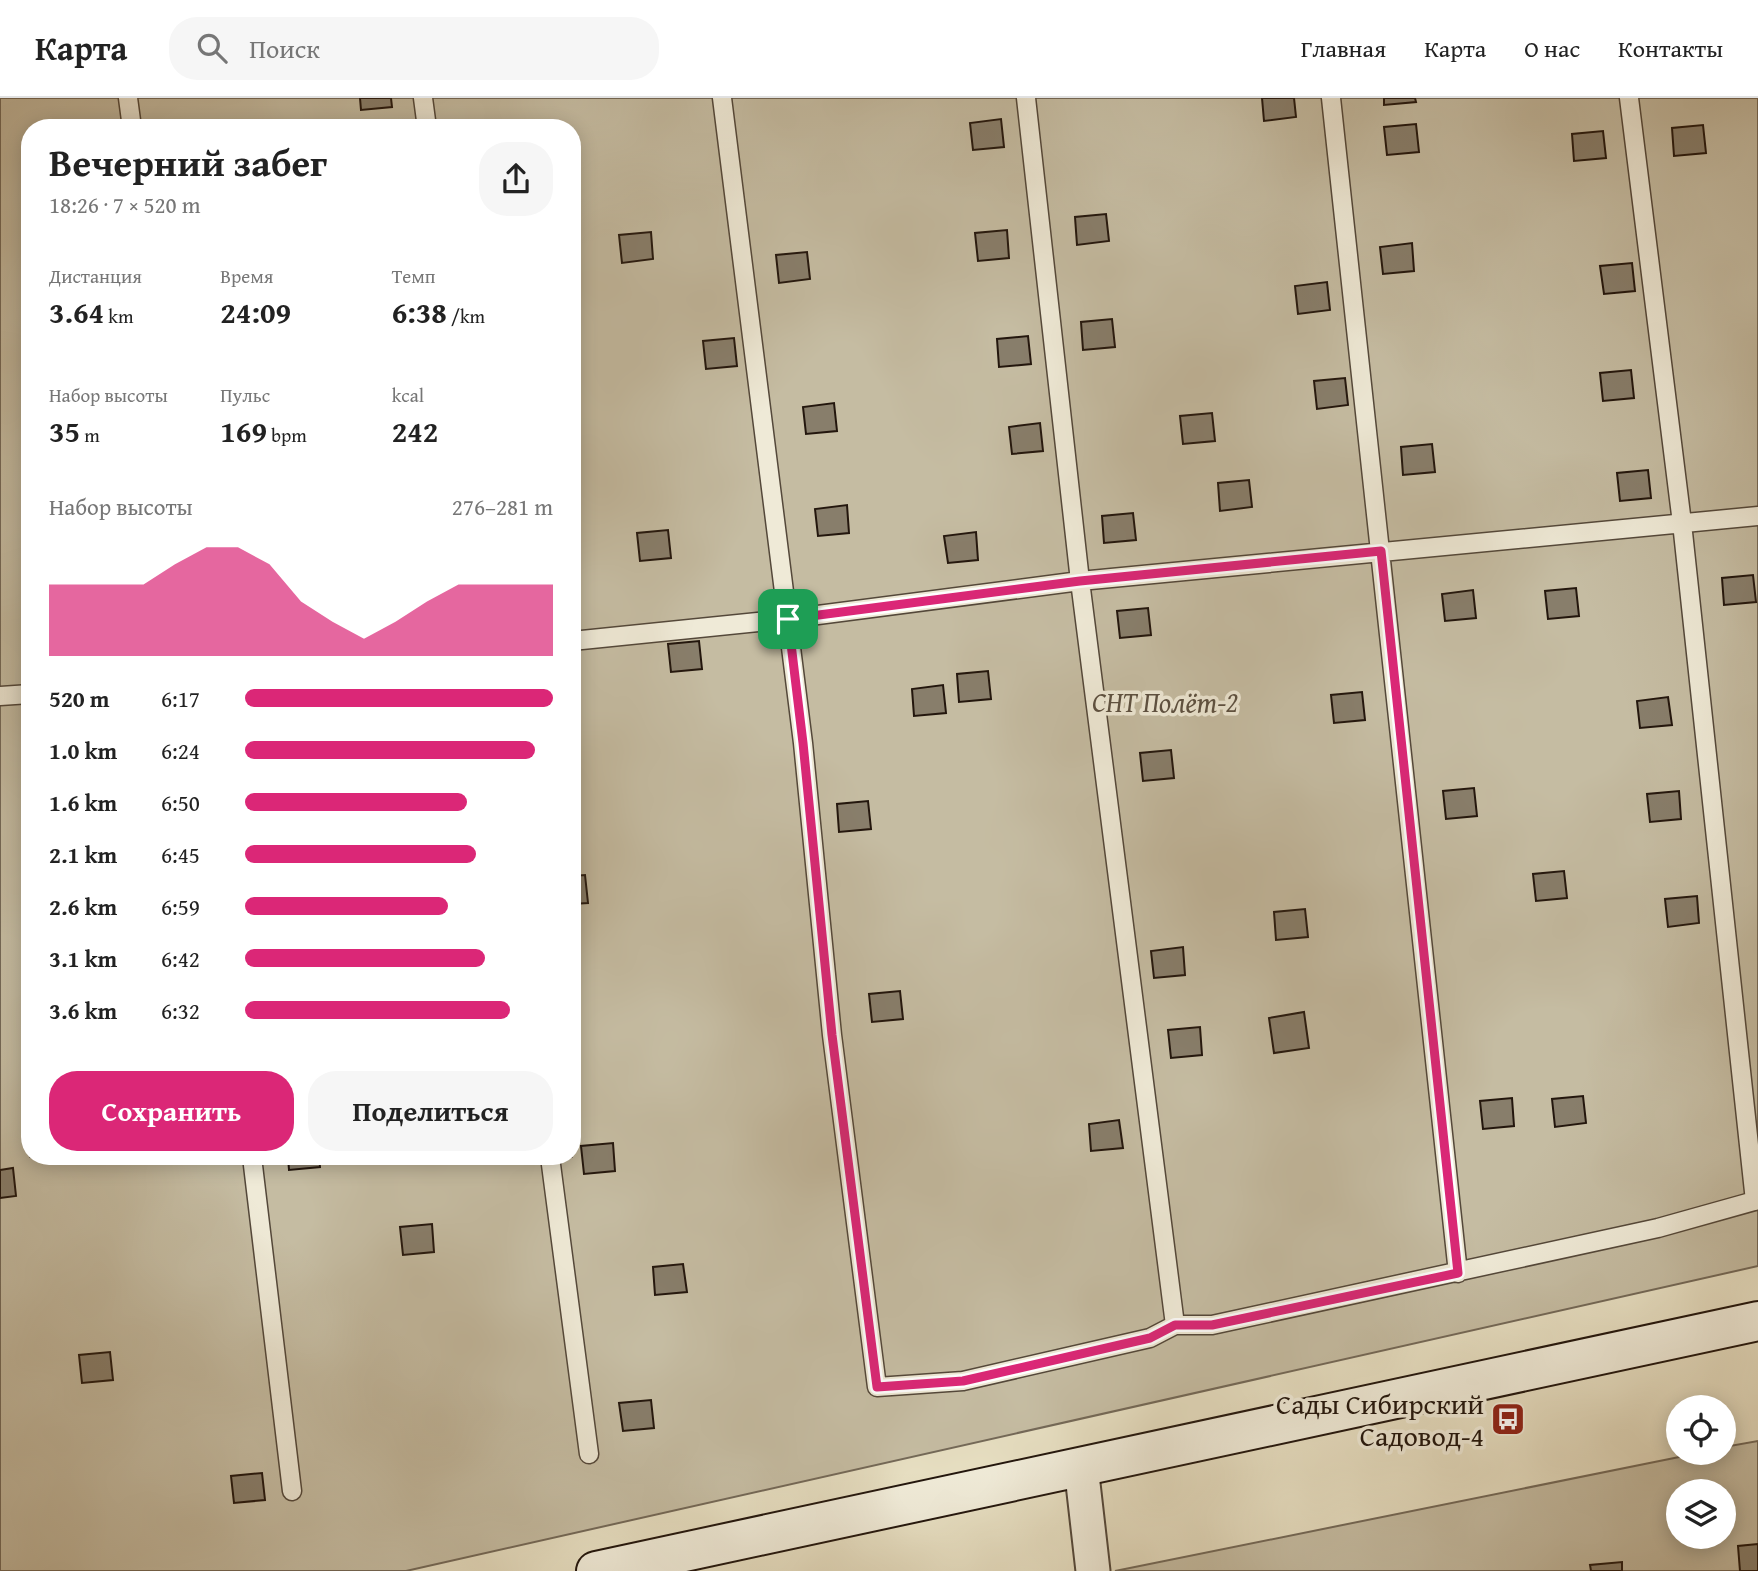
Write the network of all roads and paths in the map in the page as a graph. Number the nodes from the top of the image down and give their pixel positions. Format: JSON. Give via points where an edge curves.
{"nodes":[{"id":1,"x":128,"y":98,"type":"edge"},
{"id":2,"x":424,"y":98,"type":"edge"},
{"id":3,"x":722,"y":98,"type":"edge"},
{"id":4,"x":1026,"y":98,"type":"edge"},
{"id":5,"x":1331,"y":98,"type":"edge"},
{"id":6,"x":1629,"y":98,"type":"edge"},
{"id":7,"x":131,"y":119,"type":"edge"},
{"id":8,"x":426,"y":119,"type":"edge"},
{"id":9,"x":1758,"y":516,"type":"edge"},
{"id":10,"x":1682,"y":523,"type":"junction"},
{"id":11,"x":1381,"y":551,"type":"junction"},
{"id":12,"x":1080,"y":581,"type":"junction"},
{"id":13,"x":788,"y":619,"type":"junction"},
{"id":14,"x":581,"y":640,"type":"edge"},
{"id":15,"x":21,"y":695,"type":"edge"},
{"id":16,"x":0,"y":696,"type":"edge"},
{"id":17,"x":253,"y":1165,"type":"edge"},
{"id":18,"x":551,"y":1165,"type":"edge"},
{"id":19,"x":1757,"y":1200,"type":"edge"},
{"id":20,"x":1458,"y":1273,"type":"junction"},
{"id":21,"x":1758,"y":1321,"type":"edge"},
{"id":22,"x":1175,"y":1325,"type":"junction"},
{"id":23,"x":589,"y":1454,"type":"dead end"},
{"id":24,"x":1081,"y":1466,"type":"junction"},
{"id":25,"x":292,"y":1491,"type":"dead end"},
{"id":26,"x":596,"y":1571,"type":"edge"},
{"id":27,"x":1093,"y":1571,"type":"edge"}],
"edges":[{"from":1,"to":7,"type":"lane"},
{"from":2,"to":8,"type":"lane"},
{"from":3,"to":13,"type":"lane"},
{"from":4,"to":12,"type":"lane"},
{"from":5,"to":11,"type":"lane"},
{"from":6,"to":10,"type":"lane"},
{"from":9,"to":10,"type":"lane"},
{"from":10,"to":11,"type":"lane"},
{"from":10,"to":19,"type":"lane"},
{"from":11,"to":12,"type":"lane"},
{"from":11,"to":20,"type":"lane"},
{"from":12,"to":13,"type":"lane"},
{"from":12,"to":22,"type":"lane"},
{"from":13,"to":14,"type":"lane"},
{"from":13,"to":22,"type":"lane","via":[[832,1035],[877,1387],[963,1381],[1150,1338]]},
{"from":15,"to":16,"type":"lane"},
{"from":17,"to":25,"type":"lane"},
{"from":18,"to":23,"type":"lane"},
{"from":19,"to":20,"type":"lane","via":[[1658,1228]]},
{"from":20,"to":22,"type":"lane","via":[[1212,1325]]},
{"from":21,"to":24,"type":"street"},
{"from":24,"to":26,"type":"street"},
{"from":24,"to":27,"type":"street"}]}
